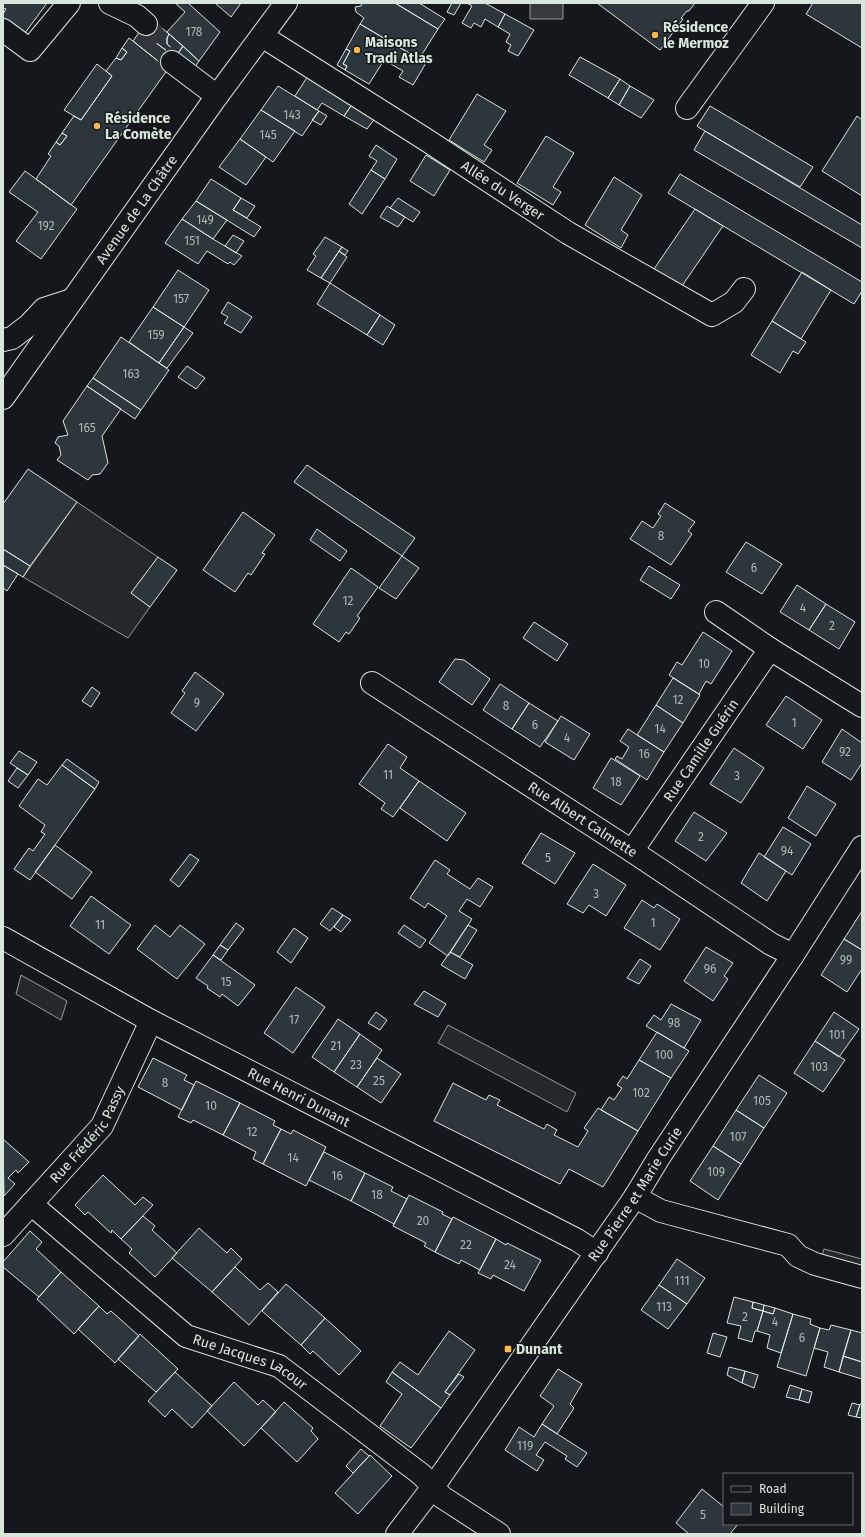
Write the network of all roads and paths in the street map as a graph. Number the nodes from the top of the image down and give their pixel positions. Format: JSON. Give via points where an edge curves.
{"nodes":[{"id":1,"x":69,"y":3,"type":"edge"},
{"id":2,"x":110,"y":3,"type":"edge"},
{"id":3,"x":286,"y":3,"type":"edge"},
{"id":4,"x":763,"y":3,"type":"edge"},
{"id":5,"x":146,"y":24,"type":"tunnel mouth"},
{"id":6,"x":3,"y":30,"type":"edge"},
{"id":7,"x":262,"y":36,"type":"junction"},
{"id":8,"x":172,"y":62,"type":"tunnel mouth"},
{"id":9,"x":217,"y":96,"type":"junction"},
{"id":10,"x":687,"y":108,"type":"dead end"},
{"id":11,"x":744,"y":289,"type":"dead end"},
{"id":12,"x":72,"y":300,"type":"junction"},
{"id":13,"x":3,"y":340,"type":"edge"},
{"id":14,"x":3,"y":398,"type":"edge"},
{"id":15,"x":716,"y":612,"type":"dead end"},
{"id":16,"x":770,"y":649,"type":"junction"},
{"id":17,"x":372,"y":683,"type":"dead end"},
{"id":18,"x":862,"y":706,"type":"edge"},
{"id":19,"x":862,"y":847,"type":"edge"},
{"id":20,"x":632,"y":851,"type":"junction"},
{"id":21,"x":3,"y":938,"type":"edge"},
{"id":22,"x":793,"y":955,"type":"junction"},
{"id":23,"x":151,"y":1021,"type":"junction"},
{"id":24,"x":635,"y":1197,"type":"junction"},
{"id":25,"x":31,"y":1204,"type":"junction"},
{"id":26,"x":3,"y":1235,"type":"edge"},
{"id":27,"x":597,"y":1253,"type":"junction"},
{"id":28,"x":862,"y":1277,"type":"edge"},
{"id":29,"x":433,"y":1487,"type":"junction"},
{"id":30,"x":397,"y":1534,"type":"edge"},
{"id":31,"x":499,"y":1534,"type":"edge"}],
"edges":[{"from":1,"to":6,"type":"street","via":[[30,50]]},
{"from":2,"to":5,"type":"street","via":[[137,16]]},
{"from":3,"to":7,"type":"street","name":"Avenue de La Châtre"},
{"from":4,"to":10,"type":"street"},
{"from":7,"to":9,"type":"street","name":"Avenue de La Châtre"},
{"from":7,"to":11,"type":"street","name":"Allée du Verger","via":[[426,139],[568,233],[712,315],[734,302]]},
{"from":8,"to":9,"type":"street"},
{"from":9,"to":12,"type":"street","name":"Avenue de La Châtre"},
{"from":12,"to":13,"type":"street","via":[[44,309],[29,326],[12,338]]},
{"from":12,"to":14,"type":"street","name":"Avenue de La Châtre"},
{"from":15,"to":16,"type":"street"},
{"from":16,"to":18,"type":"street"},
{"from":16,"to":20,"type":"street","name":"Rue Camille Guérin"},
{"from":17,"to":20,"type":"street","name":"Rue Albert Calmette"},
{"from":19,"to":22,"type":"street","name":"Rue Pierre et Marie Curie"},
{"from":20,"to":22,"type":"street","name":"Rue Albert Calmette","via":[[771,944]]},
{"from":21,"to":23,"type":"street","name":"Rue Henri Dunant"},
{"from":22,"to":24,"type":"street","name":"Rue Pierre et Marie Curie"},
{"from":23,"to":25,"type":"street","name":"Rue Frédéric Passy","via":[[102,1126]]},
{"from":23,"to":27,"type":"street","name":"Rue Henri Dunant"},
{"from":24,"to":27,"type":"street","name":"Rue Pierre et Marie Curie"},
{"from":24,"to":28,"type":"street","via":[[661,1211],[788,1245],[798,1256],[816,1264]]},
{"from":25,"to":26,"type":"street","name":"Rue Frédéric Passy"},
{"from":25,"to":29,"type":"street","name":"Rue Jacques Lacour","via":[[186,1336],[279,1366],[422,1475]]},
{"from":27,"to":29,"type":"street","name":"Rue Pierre et Marie Curie"},
{"from":29,"to":30,"type":"street","name":"Rue Pierre et Marie Curie"},
{"from":29,"to":31,"type":"street","name":"Rue Jacques Lacour","via":[[442,1497]]}]}
